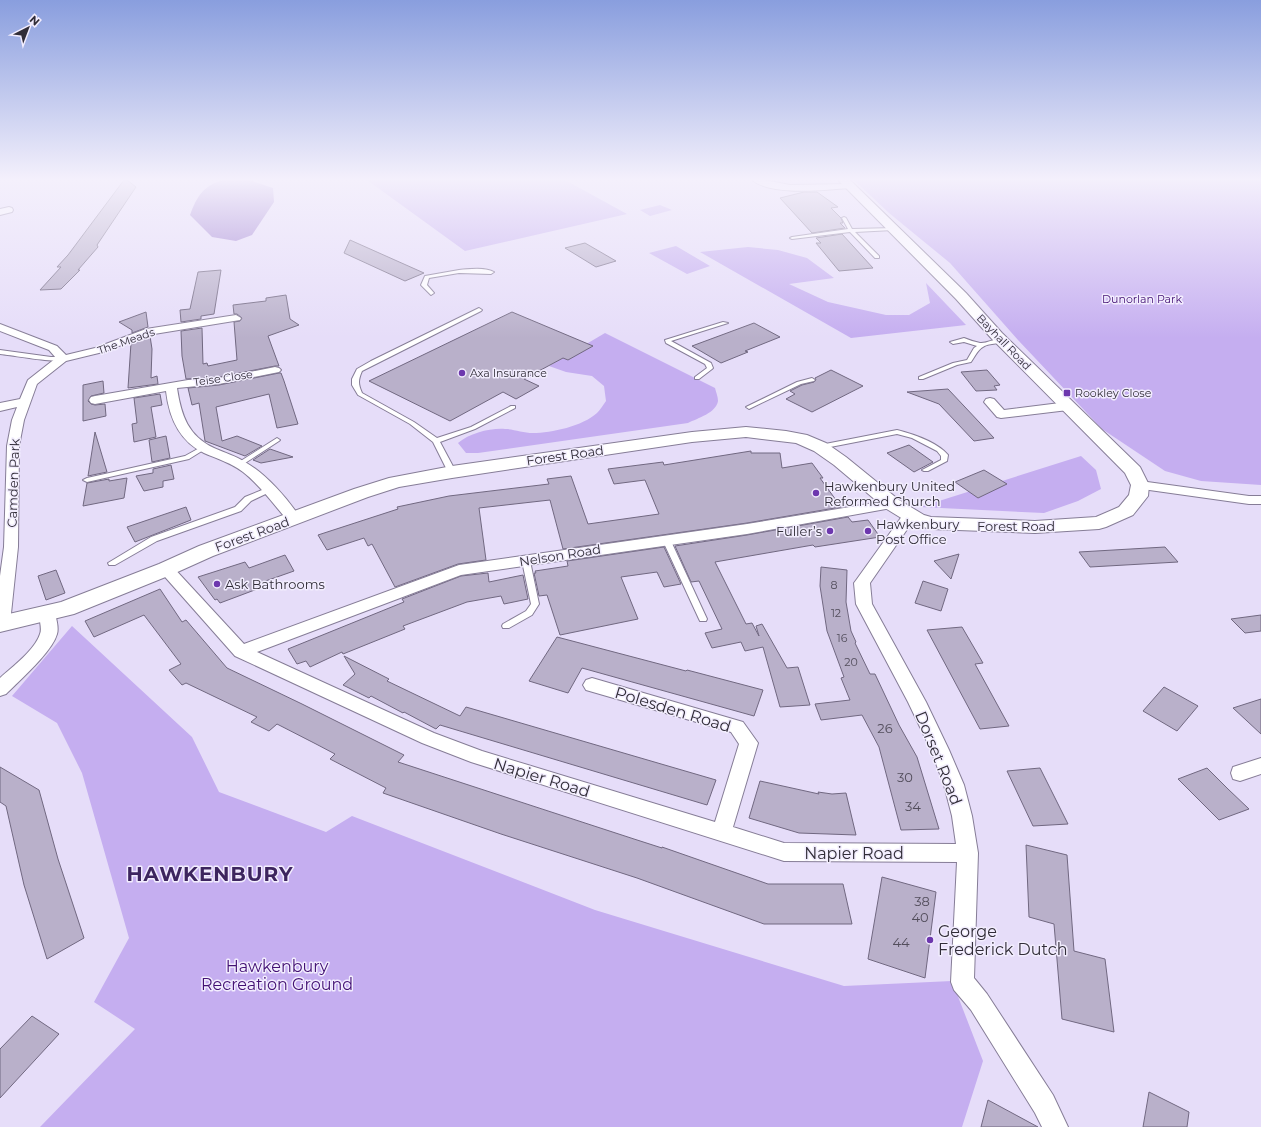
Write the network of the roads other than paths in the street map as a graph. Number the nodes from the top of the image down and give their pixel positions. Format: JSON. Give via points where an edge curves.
{"nodes":[{"id":1,"x":838,"y":233,"type":"edge"},
{"id":2,"x":853,"y":233,"type":"edge"},
{"id":3,"x":897,"y":233,"type":"edge"},
{"id":4,"x":792,"y":238,"type":"dead end"},
{"id":5,"x":877,"y":258,"type":"dead end"},
{"id":6,"x":490,"y":272,"type":"dead end"},
{"id":7,"x":431,"y":293,"type":"dead end"},
{"id":8,"x":479,"y":310,"type":"dead end"},
{"id":9,"x":236,"y":318,"type":"dead end"},
{"id":10,"x":725,"y":323,"type":"dead end"},
{"id":11,"x":0,"y":327,"type":"edge"},
{"id":12,"x":1002,"y":341,"type":"junction"},
{"id":13,"x":953,"y":342,"type":"dead end"},
{"id":14,"x":981,"y":344,"type":"junction"},
{"id":15,"x":0,"y":352,"type":"edge"},
{"id":16,"x":62,"y":359,"type":"junction"},
{"id":17,"x":275,"y":370,"type":"dead end"},
{"id":18,"x":697,"y":378,"type":"dead end"},
{"id":19,"x":921,"y":378,"type":"dead end"},
{"id":20,"x":812,"y":380,"type":"dead end"},
{"id":21,"x":171,"y":386,"type":"junction"},
{"id":22,"x":95,"y":400,"type":"dead end"},
{"id":23,"x":25,"y":402,"type":"junction"},
{"id":24,"x":990,"y":402,"type":"dead end"},
{"id":25,"x":1068,"y":406,"type":"junction"},
{"id":26,"x":0,"y":407,"type":"edge"},
{"id":27,"x":514,"y":407,"type":"dead end"},
{"id":28,"x":749,"y":407,"type":"dead end"},
{"id":29,"x":263,"y":440,"type":"dead end"},
{"id":30,"x":436,"y":441,"type":"junction"},
{"id":31,"x":820,"y":447,"type":"junction"},
{"id":32,"x":203,"y":448,"type":"junction"},
{"id":33,"x":240,"y":464,"type":"junction"},
{"id":34,"x":926,"y":470,"type":"dead end"},
{"id":35,"x":452,"y":472,"type":"junction"},
{"id":36,"x":87,"y":480,"type":"dead end"},
{"id":37,"x":1140,"y":485,"type":"junction"},
{"id":38,"x":270,"y":490,"type":"junction"},
{"id":39,"x":1261,"y":500,"type":"edge"},
{"id":40,"x":892,"y":504,"type":"junction"},
{"id":41,"x":910,"y":515,"type":"junction"},
{"id":42,"x":294,"y":519,"type":"junction"},
{"id":43,"x":666,"y":539,"type":"junction"},
{"id":44,"x":526,"y":560,"type":"junction"},
{"id":45,"x":112,"y":563,"type":"dead end"},
{"id":46,"x":166,"y":569,"type":"junction"},
{"id":47,"x":47,"y":614,"type":"junction"},
{"id":48,"x":703,"y":619,"type":"dead end"},
{"id":49,"x":1,"y":624,"type":"edge"},
{"id":50,"x":506,"y":626,"type":"dead end"},
{"id":51,"x":241,"y":652,"type":"junction"},
{"id":52,"x":592,"y":685,"type":"dead end"},
{"id":53,"x":0,"y":689,"type":"edge"},
{"id":54,"x":1261,"y":766,"type":"edge"},
{"id":55,"x":1240,"y":773,"type":"dead end"},
{"id":56,"x":721,"y":833,"type":"junction"},
{"id":57,"x":968,"y":853,"type":"junction"},
{"id":58,"x":1055,"y":1127,"type":"edge"}],
"edges":[{"from":1,"to":4,"type":"lane"},
{"from":2,"to":5,"type":"lane"},
{"from":3,"to":12,"type":"street","name":"Bayhall Road"},
{"from":6,"to":7,"type":"lane","via":[[441,273],[427,277],[424,285]]},
{"from":8,"to":30,"type":"lane","via":[[373,362],[359,370],[355,378],[355,386],[360,394],[412,423]]},
{"from":9,"to":16,"type":"street","name":"The Meads","via":[[216,326],[146,332],[99,350]]},
{"from":10,"to":18,"type":"lane","via":[[668,340],[708,363],[710,368]]},
{"from":11,"to":16,"type":"street","via":[[53,348],[62,355]]},
{"from":12,"to":14,"type":"lane"},
{"from":12,"to":25,"type":"street","name":"Bayhall Road"},
{"from":13,"to":14,"type":"lane","via":[[964,340]]},
{"from":14,"to":19,"type":"lane","via":[[969,361]]},
{"from":15,"to":16,"type":"lane"},
{"from":16,"to":23,"type":"street","name":"Camden Park","via":[[32,382]]},
{"from":17,"to":21,"type":"street","name":"Teise Close","via":[[219,381]]},
{"from":20,"to":28,"type":"lane","via":[[799,383]]},
{"from":21,"to":22,"type":"street","name":"Teise Close"},
{"from":21,"to":32,"type":"street","via":[[176,418],[185,434]]},
{"from":23,"to":26,"type":"street"},
{"from":23,"to":49,"type":"street","name":"Camden Park","via":[[18,420],[13,446],[11,547]]},
{"from":24,"to":25,"type":"street","via":[[1001,414]]},
{"from":25,"to":37,"type":"street","name":"Bayhall Road","via":[[1133,471]]},
{"from":27,"to":30,"type":"lane","via":[[473,428]]},
{"from":29,"to":33,"type":"lane","via":[[274,442]]},
{"from":30,"to":35,"type":"lane"},
{"from":31,"to":34,"type":"lane","via":[[900,432],[919,439],[945,455],[944,461]]},
{"from":31,"to":35,"type":"street","name":"Forest Road","via":[[801,439],[746,432],[692,437]]},
{"from":31,"to":40,"type":"street","name":"Forest Road"},
{"from":32,"to":33,"type":"street"},
{"from":32,"to":36,"type":"lane","via":[[187,458]]},
{"from":33,"to":38,"type":"street"},
{"from":35,"to":42,"type":"street","name":"Forest Road","via":[[396,482]]},
{"from":37,"to":39,"type":"street"},
{"from":37,"to":41,"type":"street","name":"Forest Road","via":[[1138,496],[1126,511],[1099,523],[1035,527],[931,523]]},
{"from":38,"to":42,"type":"street"},
{"from":38,"to":45,"type":"lane","via":[[248,499],[238,510],[154,539],[127,558]]},
{"from":40,"to":41,"type":"street","name":"Forest Road"},
{"from":40,"to":43,"type":"street","name":"Nelson Road"},
{"from":41,"to":57,"type":"street","name":"Dorset Road","via":[[862,583],[864,604],[940,750],[954,785]]},
{"from":42,"to":46,"type":"street","name":"Forest Road","via":[[206,551]]},
{"from":43,"to":44,"type":"street","name":"Nelson Road"},
{"from":43,"to":48,"type":"lane"},
{"from":44,"to":50,"type":"lane","via":[[535,604],[529,613]]},
{"from":44,"to":51,"type":"street","name":"Nelson Road","via":[[459,570]]},
{"from":46,"to":47,"type":"street","name":"Forest Road","via":[[66,609]]},
{"from":46,"to":51,"type":"street","name":"Napier Road"},
{"from":47,"to":49,"type":"street","name":"Forest Road"},
{"from":47,"to":53,"type":"street","via":[[49,634],[42,646]]},
{"from":51,"to":56,"type":"street","name":"Napier Road","via":[[428,738],[478,758]]},
{"from":52,"to":56,"type":"street","name":"Polesden Road","via":[[737,727],[749,744]]},
{"from":54,"to":55,"type":"street"},
{"from":56,"to":57,"type":"street","name":"Napier Road","via":[[784,852]]},
{"from":57,"to":58,"type":"street","name":"Dorset Road","via":[[962,982],[979,1002],[1044,1104]]}]}
